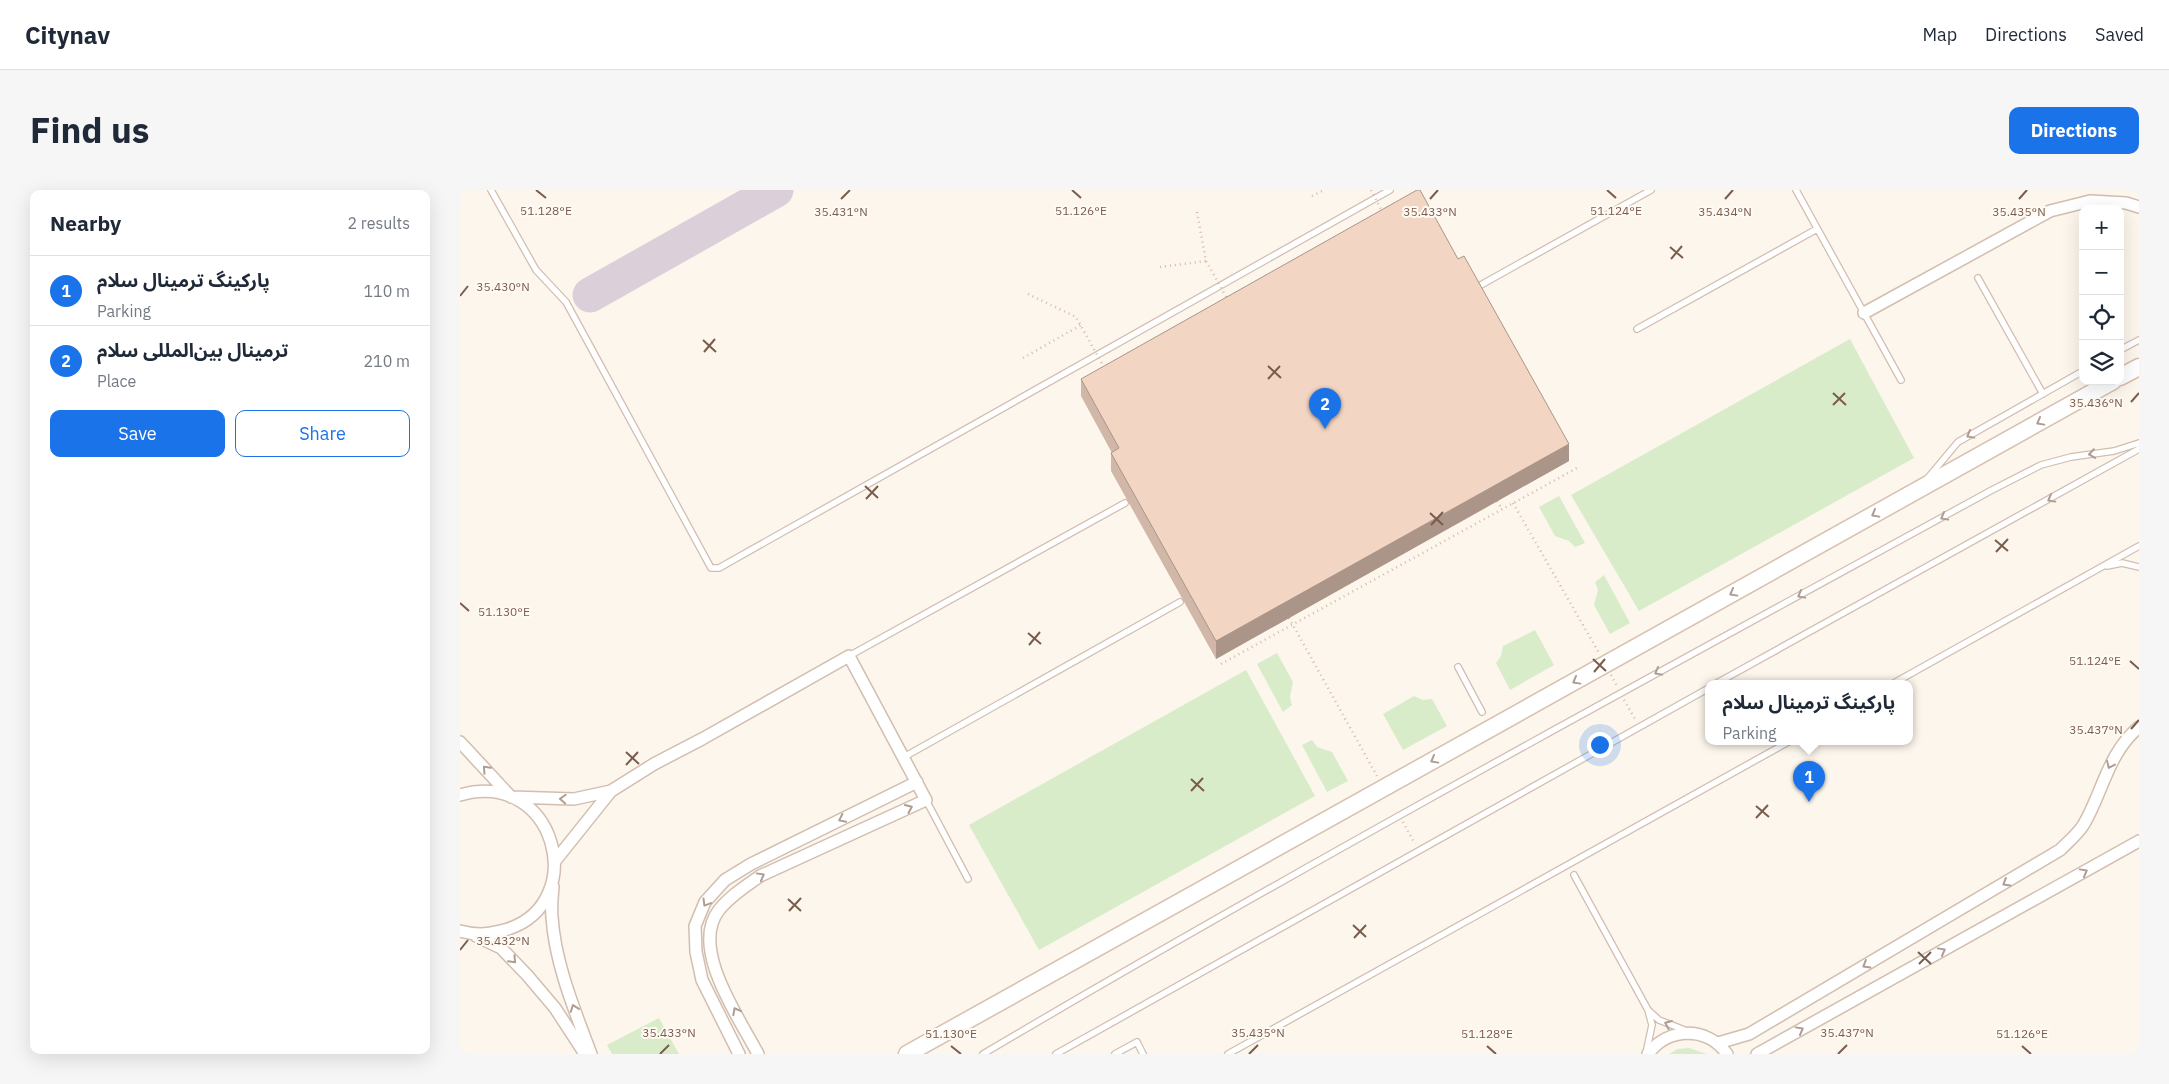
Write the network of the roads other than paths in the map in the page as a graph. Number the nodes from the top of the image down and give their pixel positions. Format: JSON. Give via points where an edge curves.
{"nodes":[{"id":1,"x":491,"y":190,"type":"edge"},
{"id":2,"x":1390,"y":190,"type":"edge"},
{"id":3,"x":1651,"y":190,"type":"edge"},
{"id":4,"x":1796,"y":190,"type":"edge"},
{"id":5,"x":2139,"y":207,"type":"edge"},
{"id":6,"x":1817,"y":228,"type":"junction"},
{"id":7,"x":1978,"y":278,"type":"dead end"},
{"id":8,"x":1479,"y":286,"type":"edge"},
{"id":9,"x":1864,"y":313,"type":"junction"},
{"id":10,"x":1637,"y":329,"type":"dead end"},
{"id":11,"x":2139,"y":340,"type":"edge"},
{"id":12,"x":2124,"y":348,"type":"edge"},
{"id":13,"x":2139,"y":367,"type":"edge"},
{"id":14,"x":2079,"y":373,"type":"edge"},
{"id":15,"x":2124,"y":375,"type":"edge"},
{"id":16,"x":1900,"y":380,"type":"dead end"},
{"id":17,"x":2106,"y":385,"type":"edge"},
{"id":18,"x":2043,"y":394,"type":"junction"},
{"id":19,"x":2139,"y":443,"type":"edge"},
{"id":20,"x":2139,"y":449,"type":"edge"},
{"id":21,"x":1918,"y":490,"type":"junction"},
{"id":22,"x":1125,"y":503,"type":"dead end"},
{"id":23,"x":2139,"y":546,"type":"edge"},
{"id":24,"x":2102,"y":567,"type":"junction"},
{"id":25,"x":2139,"y":568,"type":"edge"},
{"id":26,"x":1180,"y":602,"type":"dead end"},
{"id":27,"x":849,"y":656,"type":"junction"},
{"id":28,"x":1458,"y":667,"type":"dead end"},
{"id":29,"x":1722,"y":680,"type":"edge"},
{"id":30,"x":1899,"y":680,"type":"edge"},
{"id":31,"x":1705,"y":690,"type":"edge"},
{"id":32,"x":1482,"y":712,"type":"dead end"},
{"id":33,"x":2139,"y":727,"type":"edge"},
{"id":34,"x":460,"y":742,"type":"edge"},
{"id":35,"x":1783,"y":745,"type":"edge"},
{"id":36,"x":904,"y":757,"type":"junction"},
{"id":37,"x":917,"y":782,"type":"junction"},
{"id":38,"x":611,"y":791,"type":"junction"},
{"id":39,"x":460,"y":795,"type":"edge"},
{"id":40,"x":511,"y":797,"type":"junction"},
{"id":41,"x":926,"y":800,"type":"junction"},
{"id":42,"x":2139,"y":841,"type":"edge"},
{"id":43,"x":555,"y":861,"type":"junction"},
{"id":44,"x":1574,"y":875,"type":"dead end"},
{"id":45,"x":968,"y":879,"type":"dead end"},
{"id":46,"x":553,"y":880,"type":"junction"},
{"id":47,"x":460,"y":931,"type":"edge"},
{"id":48,"x":472,"y":934,"type":"junction"},
{"id":49,"x":1648,"y":1010,"type":"junction"},
{"id":50,"x":1692,"y":1033,"type":"junction"},
{"id":51,"x":1718,"y":1043,"type":"junction"},
{"id":52,"x":585,"y":1054,"type":"edge"},
{"id":53,"x":591,"y":1054,"type":"edge"},
{"id":54,"x":739,"y":1054,"type":"edge"},
{"id":55,"x":758,"y":1054,"type":"edge"},
{"id":56,"x":908,"y":1054,"type":"edge"},
{"id":57,"x":983,"y":1054,"type":"edge"},
{"id":58,"x":1056,"y":1054,"type":"edge"},
{"id":59,"x":1115,"y":1054,"type":"edge"},
{"id":60,"x":1144,"y":1054,"type":"edge"},
{"id":61,"x":1228,"y":1054,"type":"edge"},
{"id":62,"x":1647,"y":1054,"type":"edge"},
{"id":63,"x":1728,"y":1054,"type":"edge"},
{"id":64,"x":1757,"y":1054,"type":"edge"}],
"edges":[{"from":1,"to":2,"type":"lane","via":[[536,270],[566,302],[711,568],[719,568]]},
{"from":3,"to":8,"type":"lane"},
{"from":4,"to":6,"type":"lane"},
{"from":5,"to":9,"type":"street","via":[[2090,201],[2050,211]]},
{"from":6,"to":9,"type":"lane"},
{"from":6,"to":10,"type":"lane"},
{"from":7,"to":18,"type":"lane"},
{"from":9,"to":16,"type":"lane"},
{"from":11,"to":12,"type":"lane"},
{"from":13,"to":15,"type":"street"},
{"from":14,"to":18,"type":"lane"},
{"from":17,"to":21,"type":"street","one_way":true},
{"from":18,"to":21,"type":"lane","one_way":true,"via":[[1958,442]]},
{"from":19,"to":57,"type":"lane","one_way":true,"via":[[2041,465],[1620,693],[1087,992]]},
{"from":20,"to":29,"type":"lane","one_way":true},
{"from":21,"to":56,"type":"street","one_way":true},
{"from":22,"to":27,"type":"lane"},
{"from":23,"to":24,"type":"lane"},
{"from":24,"to":25,"type":"lane","via":[[2122,563]]},
{"from":24,"to":30,"type":"lane"},
{"from":26,"to":36,"type":"lane"},
{"from":27,"to":36,"type":"street"},
{"from":27,"to":38,"type":"street"},
{"from":28,"to":32,"type":"lane"},
{"from":31,"to":58,"type":"lane"},
{"from":33,"to":51,"type":"street","one_way":true,"via":[[2113,758],[2083,825],[2060,850],[1749,1034]]},
{"from":40,"to":34,"type":"street","one_way":true},
{"from":35,"to":61,"type":"lane"},
{"from":36,"to":37,"type":"street"},
{"from":37,"to":41,"type":"street"},
{"from":37,"to":54,"type":"street","one_way":true,"via":[[751,864],[725,880],[705,902],[696,926],[696,952],[702,980]]},
{"from":38,"to":40,"type":"street","one_way":true,"via":[[574,800]]},
{"from":38,"to":43,"type":"street"},
{"from":39,"to":40,"type":"street","via":[[495,792]]},
{"from":40,"to":43,"type":"street","via":[[527,806],[541,820],[550,837]]},
{"from":41,"to":45,"type":"lane"},
{"from":55,"to":41,"type":"street","one_way":true,"via":[[716,973],[711,929],[718,911],[736,892],[760,876]]},
{"from":64,"to":42,"type":"street","one_way":true},
{"from":43,"to":46,"type":"street"},
{"from":44,"to":49,"type":"lane"},
{"from":46,"to":48,"type":"street","via":[[543,902],[518,926],[491,934]]},
{"from":53,"to":46,"type":"street","one_way":true,"via":[[557,949],[552,918]]},
{"from":47,"to":48,"type":"street"},
{"from":48,"to":52,"type":"street","one_way":true,"via":[[501,948],[521,968],[555,1008]]},
{"from":50,"to":49,"type":"lane","one_way":true,"via":[[1659,1020]]},
{"from":49,"to":62,"type":"lane","via":[[1652,1025]]},
{"from":50,"to":51,"type":"street"},
{"from":50,"to":62,"type":"street","via":[[1664,1038]]},
{"from":51,"to":63,"type":"street"},
{"from":59,"to":60,"type":"lane","via":[[1137,1042]]}]}
